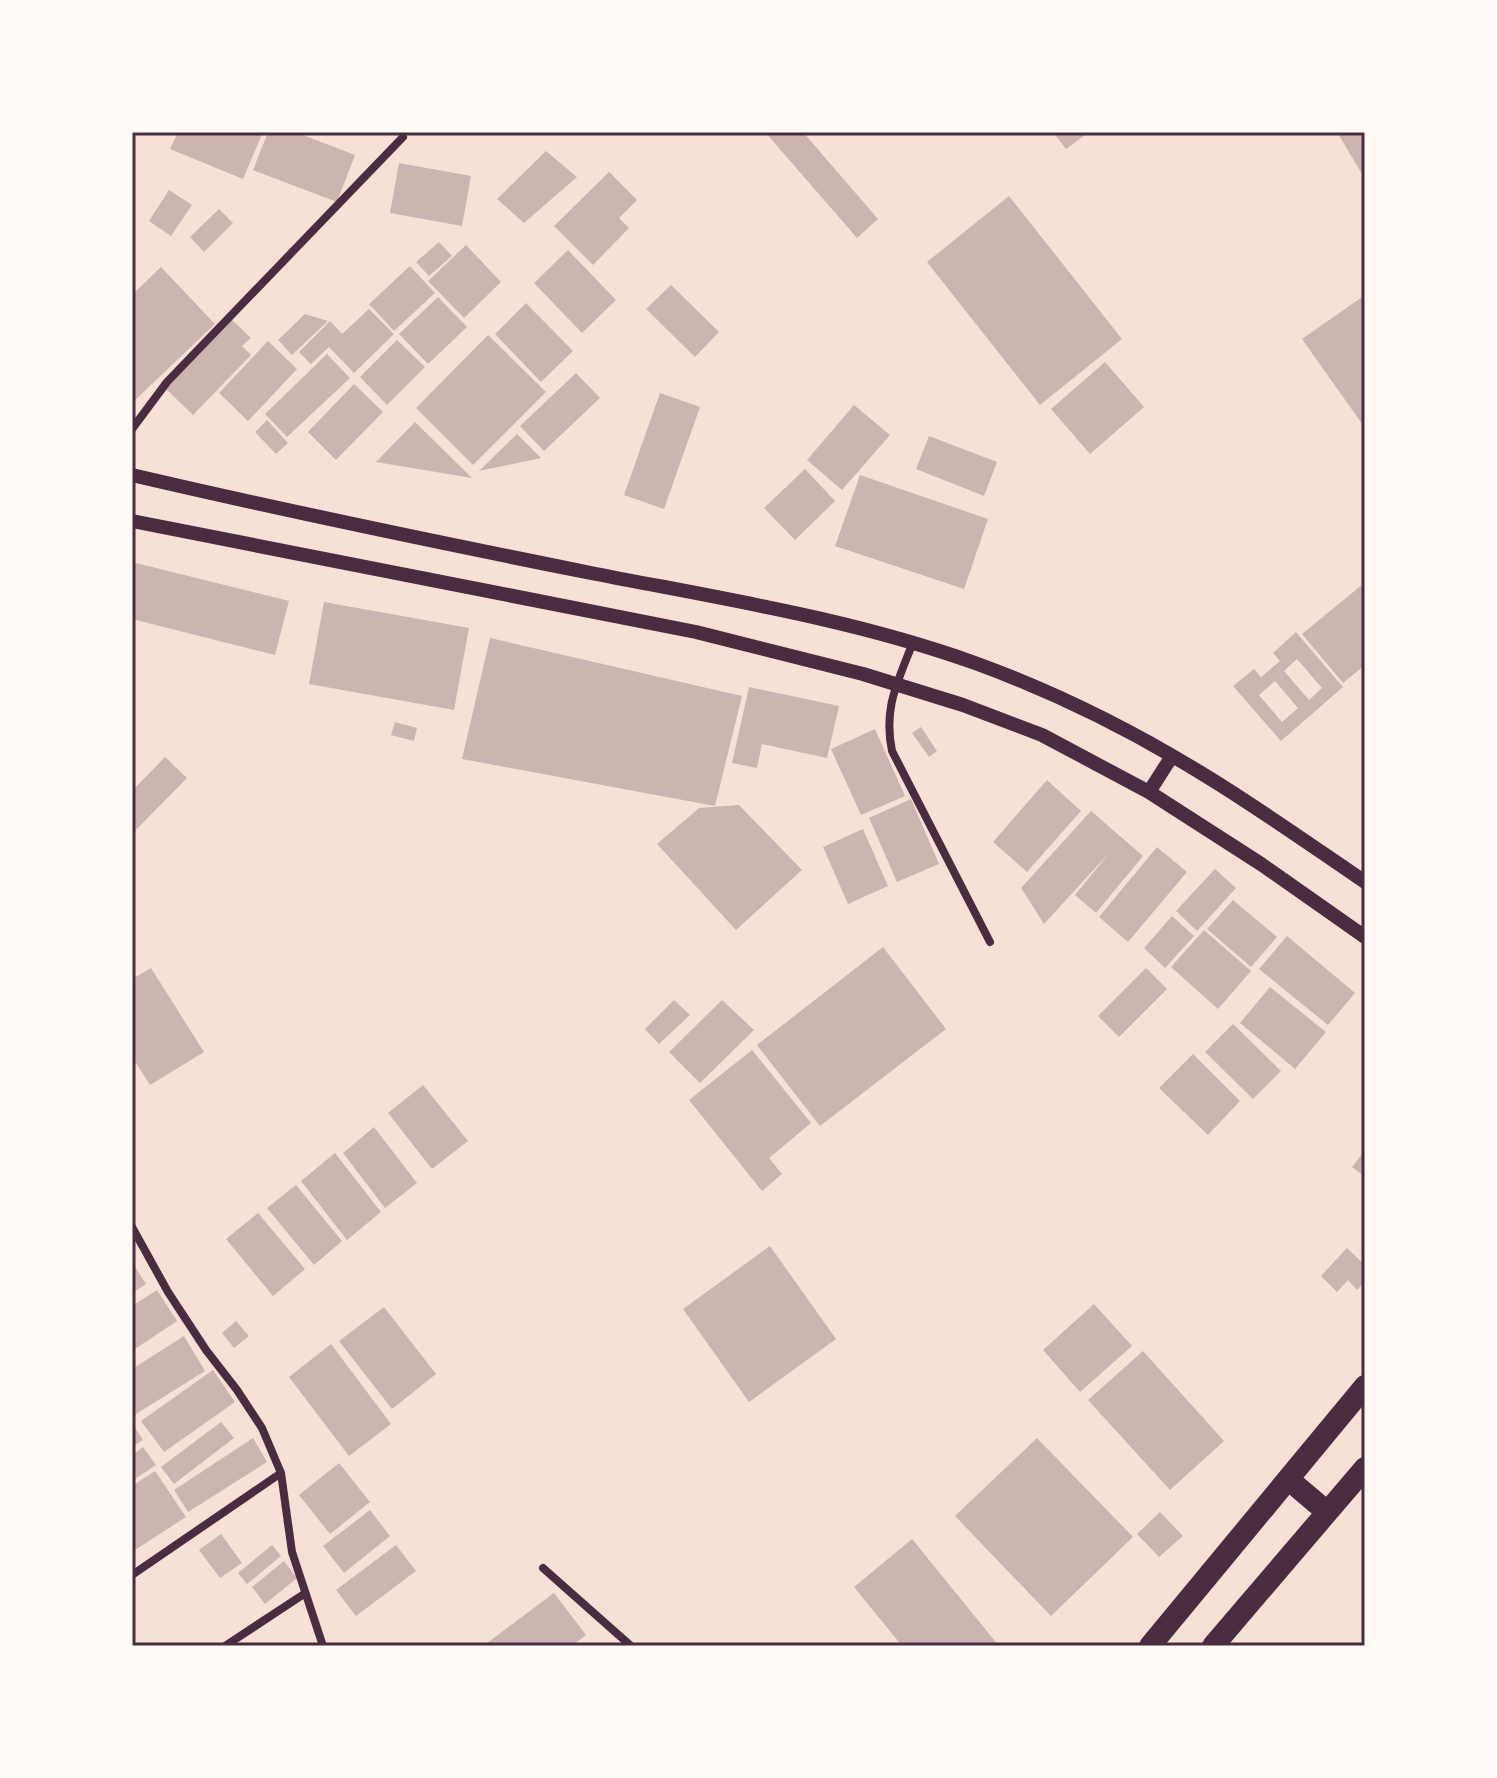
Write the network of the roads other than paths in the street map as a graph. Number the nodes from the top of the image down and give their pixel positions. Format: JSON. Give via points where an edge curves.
{"nodes":[{"id":1,"x":403,"y":137,"type":"dead end"},
{"id":2,"x":132,"y":429,"type":"edge"},
{"id":3,"x":132,"y":475,"type":"edge"},
{"id":4,"x":132,"y":521,"type":"edge"},
{"id":5,"x":913,"y":642,"type":"junction"},
{"id":6,"x":897,"y":684,"type":"junction"},
{"id":7,"x":1172,"y":756,"type":"junction"},
{"id":8,"x":1149,"y":792,"type":"junction"},
{"id":9,"x":1365,"y":882,"type":"edge"},
{"id":10,"x":1365,"y":937,"type":"edge"},
{"id":11,"x":990,"y":942,"type":"dead end"},
{"id":12,"x":132,"y":1227,"type":"edge"},
{"id":13,"x":1365,"y":1386,"type":"edge"},
{"id":14,"x":1365,"y":1468,"type":"edge"},
{"id":15,"x":281,"y":1473,"type":"junction"},
{"id":16,"x":1288,"y":1479,"type":"junction"},
{"id":17,"x":1327,"y":1512,"type":"junction"},
{"id":18,"x":543,"y":1568,"type":"dead end"},
{"id":19,"x":132,"y":1575,"type":"edge"},
{"id":20,"x":304,"y":1594,"type":"junction"},
{"id":21,"x":225,"y":1646,"type":"edge"},
{"id":22,"x":323,"y":1646,"type":"edge"},
{"id":23,"x":631,"y":1646,"type":"edge"},
{"id":24,"x":1150,"y":1646,"type":"edge"},
{"id":25,"x":1213,"y":1646,"type":"edge"}],
"edges":[{"from":1,"to":2,"type":"street","via":[[167,382]]},
{"from":3,"to":5,"type":"street"},
{"from":4,"to":6,"type":"street","via":[[696,632]]},
{"from":5,"to":6,"type":"street"},
{"from":5,"to":7,"type":"street","via":[[1040,689]]},
{"from":6,"to":8,"type":"street","via":[[1042,735]]},
{"from":6,"to":11,"type":"street","via":[[888,713],[892,751]]},
{"from":7,"to":8,"type":"street"},
{"from":7,"to":9,"type":"street"},
{"from":8,"to":10,"type":"street"},
{"from":12,"to":15,"type":"street","via":[[168,1292],[262,1428]]},
{"from":13,"to":16,"type":"highway"},
{"from":14,"to":17,"type":"highway"},
{"from":15,"to":19,"type":"street"},
{"from":15,"to":20,"type":"street"},
{"from":16,"to":17,"type":"highway"},
{"from":16,"to":24,"type":"highway"},
{"from":17,"to":25,"type":"highway"},
{"from":18,"to":23,"type":"street"},
{"from":20,"to":21,"type":"street"},
{"from":20,"to":22,"type":"street"}]}
